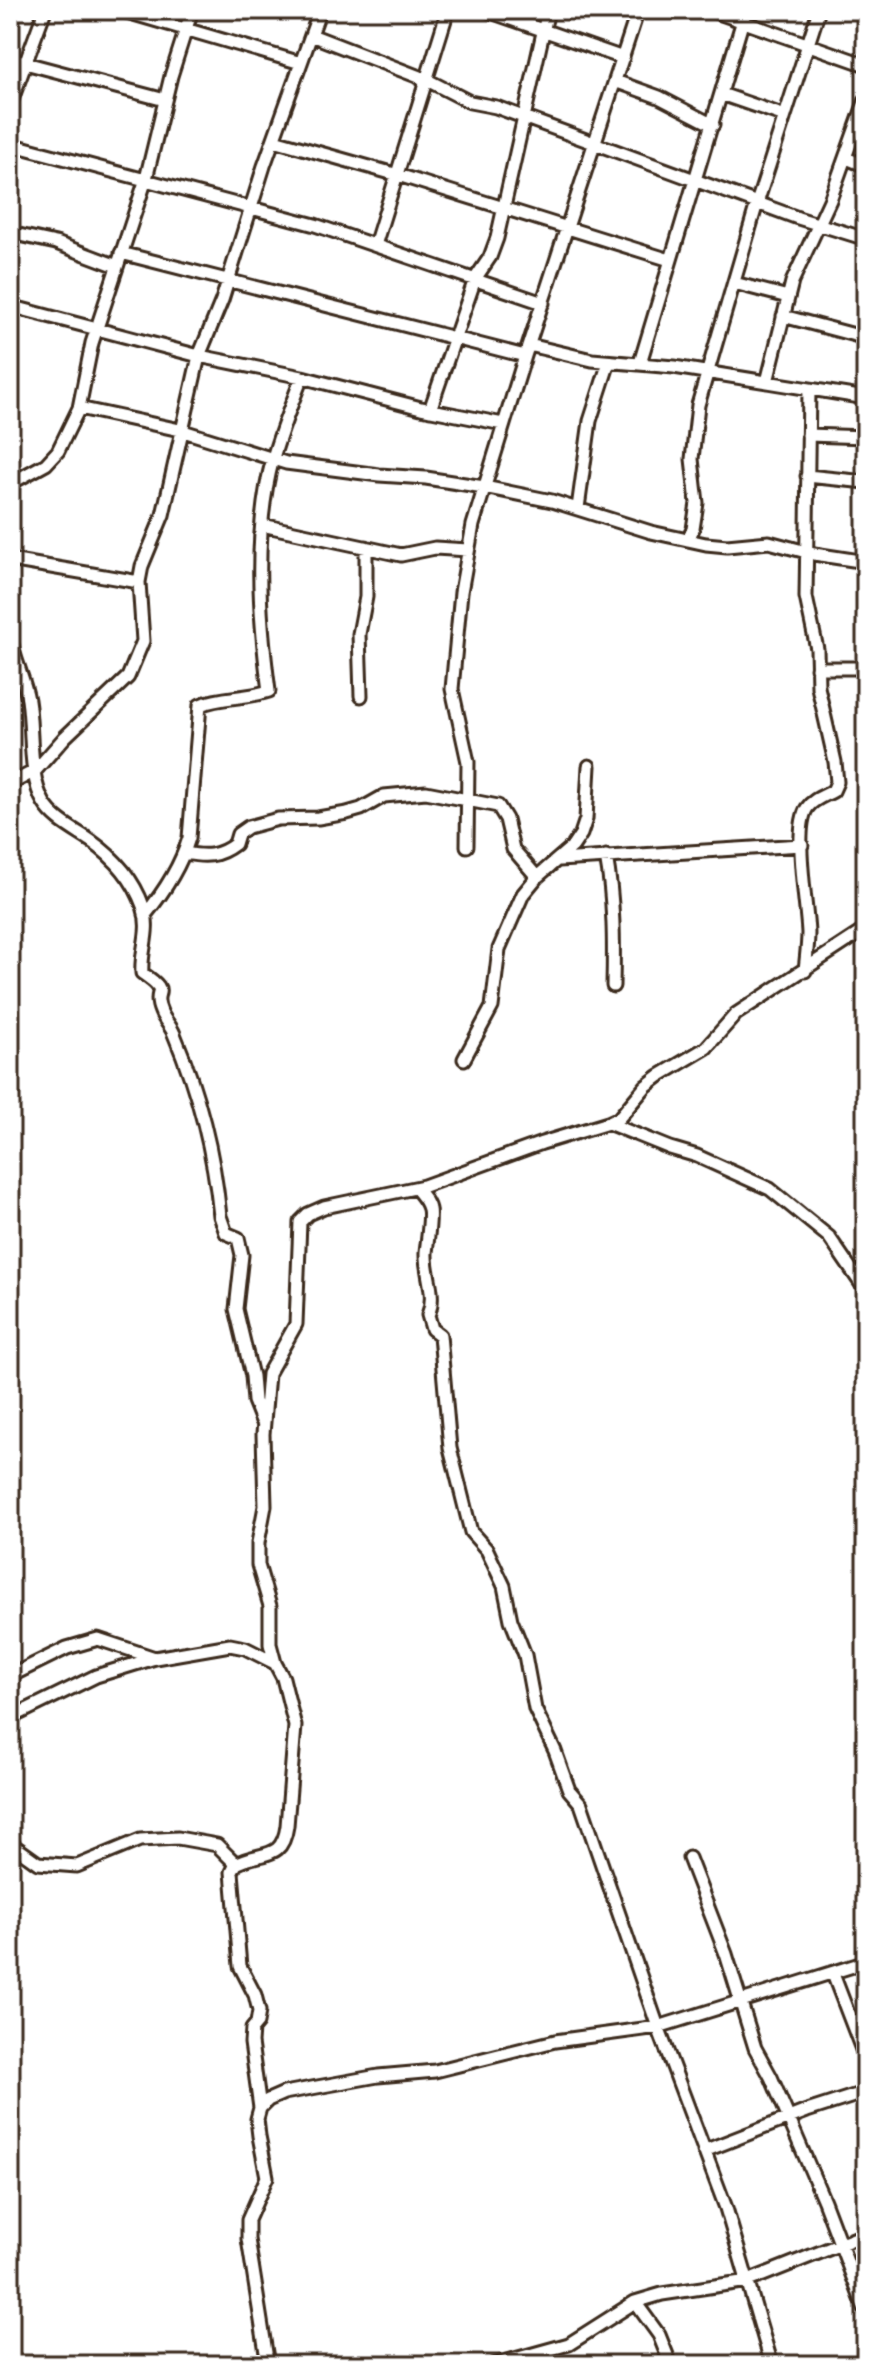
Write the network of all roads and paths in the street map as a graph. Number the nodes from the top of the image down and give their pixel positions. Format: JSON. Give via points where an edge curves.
{"nodes":[{"id":1,"x":45,"y":10,"type":"edge"},
{"id":2,"x":120,"y":10,"type":"edge"},
{"id":3,"x":192,"y":10,"type":"edge"},
{"id":4,"x":320,"y":10,"type":"edge"},
{"id":5,"x":448,"y":10,"type":"edge"},
{"id":6,"x":485,"y":10,"type":"edge"},
{"id":7,"x":548,"y":10,"type":"edge"},
{"id":8,"x":638,"y":10,"type":"edge"},
{"id":9,"x":710,"y":10,"type":"edge"},
{"id":10,"x":819,"y":10,"type":"edge"},
{"id":11,"x":744,"y":16,"type":"edge"},
{"id":12,"x":185,"y":28,"type":"junction"},
{"id":13,"x":543,"y":30,"type":"junction"},
{"id":14,"x":311,"y":35,"type":"junction"},
{"id":15,"x":808,"y":44,"type":"junction"},
{"id":16,"x":623,"y":58,"type":"junction"},
{"id":17,"x":10,"y":59,"type":"edge"},
{"id":18,"x":26,"y":63,"type":"junction"},
{"id":19,"x":301,"y":63,"type":"junction"},
{"id":20,"x":866,"y":65,"type":"edge"},
{"id":21,"x":427,"y":80,"type":"junction"},
{"id":22,"x":615,"y":81,"type":"junction"},
{"id":23,"x":721,"y":94,"type":"junction"},
{"id":24,"x":866,"y":99,"type":"edge"},
{"id":25,"x":165,"y":100,"type":"junction"},
{"id":26,"x":10,"y":105,"type":"edge"},
{"id":27,"x":785,"y":116,"type":"junction"},
{"id":28,"x":524,"y":118,"type":"junction"},
{"id":29,"x":713,"y":125,"type":"junction"},
{"id":30,"x":274,"y":140,"type":"junction"},
{"id":31,"x":594,"y":143,"type":"junction"},
{"id":32,"x":10,"y":144,"type":"edge"},
{"id":33,"x":846,"y":158,"type":"junction"},
{"id":34,"x":866,"y":166,"type":"edge"},
{"id":35,"x":398,"y":175,"type":"junction"},
{"id":36,"x":146,"y":179,"type":"junction"},
{"id":37,"x":696,"y":181,"type":"junction"},
{"id":38,"x":757,"y":203,"type":"junction"},
{"id":39,"x":251,"y":208,"type":"junction"},
{"id":40,"x":502,"y":208,"type":"junction"},
{"id":41,"x":820,"y":224,"type":"junction"},
{"id":42,"x":567,"y":228,"type":"junction"},
{"id":43,"x":10,"y":233,"type":"edge"},
{"id":44,"x":866,"y":239,"type":"edge"},
{"id":45,"x":375,"y":245,"type":"junction"},
{"id":46,"x":121,"y":253,"type":"junction"},
{"id":47,"x":670,"y":260,"type":"junction"},
{"id":48,"x":117,"y":266,"type":"junction"},
{"id":49,"x":475,"y":279,"type":"junction"},
{"id":50,"x":228,"y":282,"type":"junction"},
{"id":51,"x":734,"y":283,"type":"junction"},
{"id":52,"x":788,"y":297,"type":"junction"},
{"id":53,"x":543,"y":303,"type":"junction"},
{"id":54,"x":10,"y":306,"type":"edge"},
{"id":55,"x":783,"y":316,"type":"junction"},
{"id":56,"x":96,"y":329,"type":"junction"},
{"id":57,"x":454,"y":338,"type":"junction"},
{"id":58,"x":866,"y":338,"type":"edge"},
{"id":59,"x":527,"y":350,"type":"junction"},
{"id":60,"x":199,"y":356,"type":"junction"},
{"id":61,"x":609,"y":362,"type":"junction"},
{"id":62,"x":640,"y":363,"type":"junction"},
{"id":63,"x":706,"y":372,"type":"junction"},
{"id":64,"x":302,"y":377,"type":"junction"},
{"id":65,"x":767,"y":382,"type":"junction"},
{"id":66,"x":809,"y":390,"type":"junction"},
{"id":67,"x":866,"y":398,"type":"edge"},
{"id":68,"x":79,"y":408,"type":"junction"},
{"id":69,"x":430,"y":410,"type":"junction"},
{"id":70,"x":503,"y":424,"type":"junction"},
{"id":71,"x":180,"y":430,"type":"junction"},
{"id":72,"x":808,"y":435,"type":"junction"},
{"id":73,"x":866,"y":437,"type":"edge"},
{"id":74,"x":273,"y":459,"type":"junction"},
{"id":75,"x":807,"y":476,"type":"junction"},
{"id":76,"x":866,"y":482,"type":"edge"},
{"id":77,"x":10,"y":487,"type":"edge"},
{"id":78,"x":484,"y":487,"type":"junction"},
{"id":79,"x":578,"y":508,"type":"junction"},
{"id":80,"x":262,"y":525,"type":"junction"},
{"id":81,"x":688,"y":540,"type":"junction"},
{"id":82,"x":366,"y":547,"type":"junction"},
{"id":83,"x":468,"y":550,"type":"junction"},
{"id":84,"x":806,"y":551,"type":"junction"},
{"id":85,"x":10,"y":560,"type":"edge"},
{"id":86,"x":866,"y":562,"type":"edge"},
{"id":87,"x":139,"y":582,"type":"junction"},
{"id":88,"x":10,"y":635,"type":"edge"},
{"id":89,"x":817,"y":668,"type":"junction"},
{"id":90,"x":866,"y":668,"type":"edge"},
{"id":91,"x":361,"y":696,"type":"dead end"},
{"id":92,"x":589,"y":766,"type":"dead end"},
{"id":93,"x":35,"y":771,"type":"junction"},
{"id":94,"x":10,"y":784,"type":"edge"},
{"id":95,"x":469,"y":802,"type":"junction"},
{"id":96,"x":802,"y":845,"type":"junction"},
{"id":97,"x":467,"y":846,"type":"dead end"},
{"id":98,"x":185,"y":853,"type":"junction"},
{"id":99,"x":606,"y":856,"type":"junction"},
{"id":100,"x":559,"y":860,"type":"junction"},
{"id":101,"x":537,"y":877,"type":"junction"},
{"id":102,"x":145,"y":915,"type":"junction"},
{"id":103,"x":866,"y":929,"type":"edge"},
{"id":104,"x":805,"y":971,"type":"junction"},
{"id":105,"x":613,"y":986,"type":"dead end"},
{"id":106,"x":464,"y":1059,"type":"dead end"},
{"id":107,"x":608,"y":1123,"type":"junction"},
{"id":108,"x":416,"y":1188,"type":"junction"},
{"id":109,"x":866,"y":1291,"type":"edge"},
{"id":110,"x":263,"y":1425,"type":"junction"},
{"id":111,"x":155,"y":1658,"type":"junction"},
{"id":112,"x":275,"y":1663,"type":"junction"},
{"id":113,"x":10,"y":1676,"type":"edge"},
{"id":114,"x":10,"y":1718,"type":"edge"},
{"id":115,"x":10,"y":1843,"type":"edge"},
{"id":116,"x":689,"y":1858,"type":"dead end"},
{"id":117,"x":236,"y":1864,"type":"junction"},
{"id":118,"x":866,"y":1962,"type":"edge"},
{"id":119,"x":833,"y":1974,"type":"junction"},
{"id":120,"x":741,"y":2002,"type":"junction"},
{"id":121,"x":658,"y":2027,"type":"junction"},
{"id":122,"x":866,"y":2060,"type":"edge"},
{"id":123,"x":866,"y":2092,"type":"edge"},
{"id":124,"x":260,"y":2108,"type":"junction"},
{"id":125,"x":788,"y":2118,"type":"junction"},
{"id":126,"x":704,"y":2151,"type":"junction"},
{"id":127,"x":866,"y":2234,"type":"edge"},
{"id":128,"x":841,"y":2245,"type":"junction"},
{"id":129,"x":748,"y":2281,"type":"junction"},
{"id":130,"x":635,"y":2302,"type":"junction"},
{"id":131,"x":866,"y":2312,"type":"edge"},
{"id":132,"x":268,"y":2365,"type":"edge"},
{"id":133,"x":493,"y":2365,"type":"edge"},
{"id":134,"x":671,"y":2365,"type":"edge"},
{"id":135,"x":772,"y":2365,"type":"edge"}],
"edges":[{"from":1,"to":18,"type":"street"},
{"from":2,"to":12,"type":"street"},
{"from":3,"to":12,"type":"street"},
{"from":4,"to":14,"type":"street"},
{"from":5,"to":21,"type":"street"},
{"from":6,"to":13,"type":"street"},
{"from":7,"to":13,"type":"street"},
{"from":8,"to":16,"type":"street"},
{"from":9,"to":11,"type":"street"},
{"from":10,"to":15,"type":"street"},
{"from":11,"to":15,"type":"street"},
{"from":11,"to":23,"type":"street"},
{"from":12,"to":19,"type":"street"},
{"from":12,"to":25,"type":"street"},
{"from":13,"to":16,"type":"street"},
{"from":13,"to":28,"type":"street"},
{"from":14,"to":19,"type":"street"},
{"from":14,"to":21,"type":"street"},
{"from":15,"to":20,"type":"street"},
{"from":15,"to":27,"type":"street"},
{"from":16,"to":22,"type":"street"},
{"from":17,"to":18,"type":"street"},
{"from":18,"to":25,"type":"street"},
{"from":18,"to":26,"type":"street"},
{"from":19,"to":30,"type":"street"},
{"from":21,"to":28,"type":"street","via":[[470,102]]},
{"from":21,"to":35,"type":"street"},
{"from":22,"to":29,"type":"street"},
{"from":22,"to":31,"type":"street"},
{"from":23,"to":27,"type":"street"},
{"from":23,"to":29,"type":"street"},
{"from":24,"to":33,"type":"street"},
{"from":25,"to":36,"type":"street"},
{"from":27,"to":38,"type":"street"},
{"from":28,"to":31,"type":"street"},
{"from":28,"to":40,"type":"street"},
{"from":29,"to":37,"type":"street"},
{"from":30,"to":35,"type":"street"},
{"from":30,"to":39,"type":"street"},
{"from":31,"to":37,"type":"street"},
{"from":31,"to":42,"type":"street"},
{"from":32,"to":36,"type":"street"},
{"from":33,"to":34,"type":"street"},
{"from":33,"to":41,"type":"street"},
{"from":35,"to":40,"type":"street"},
{"from":35,"to":45,"type":"street"},
{"from":36,"to":39,"type":"street"},
{"from":36,"to":46,"type":"street"},
{"from":37,"to":38,"type":"street"},
{"from":37,"to":47,"type":"street"},
{"from":38,"to":41,"type":"street"},
{"from":38,"to":51,"type":"street"},
{"from":39,"to":45,"type":"street"},
{"from":39,"to":50,"type":"street"},
{"from":40,"to":42,"type":"street"},
{"from":40,"to":49,"type":"street","via":[[490,257]]},
{"from":41,"to":44,"type":"street"},
{"from":41,"to":52,"type":"street"},
{"from":42,"to":47,"type":"street"},
{"from":42,"to":53,"type":"street"},
{"from":43,"to":48,"type":"street","via":[[56,243]]},
{"from":45,"to":49,"type":"street"},
{"from":46,"to":48,"type":"street"},
{"from":46,"to":50,"type":"street"},
{"from":47,"to":62,"type":"street"},
{"from":48,"to":56,"type":"street"},
{"from":49,"to":53,"type":"street"},
{"from":49,"to":57,"type":"street"},
{"from":50,"to":57,"type":"street"},
{"from":50,"to":60,"type":"street"},
{"from":51,"to":52,"type":"street"},
{"from":51,"to":63,"type":"street"},
{"from":52,"to":55,"type":"street"},
{"from":53,"to":59,"type":"street"},
{"from":54,"to":56,"type":"street"},
{"from":55,"to":58,"type":"street"},
{"from":55,"to":65,"type":"street"},
{"from":56,"to":60,"type":"street"},
{"from":56,"to":68,"type":"street"},
{"from":57,"to":59,"type":"street"},
{"from":57,"to":69,"type":"street"},
{"from":59,"to":61,"type":"street"},
{"from":59,"to":70,"type":"street"},
{"from":60,"to":64,"type":"street"},
{"from":60,"to":71,"type":"street"},
{"from":61,"to":62,"type":"street"},
{"from":61,"to":79,"type":"street","via":[[590,421]]},
{"from":62,"to":63,"type":"street"},
{"from":63,"to":65,"type":"street"},
{"from":63,"to":81,"type":"street","via":[[693,441],[697,503]]},
{"from":64,"to":69,"type":"street"},
{"from":64,"to":74,"type":"street"},
{"from":65,"to":66,"type":"street"},
{"from":66,"to":67,"type":"street"},
{"from":66,"to":72,"type":"street"},
{"from":68,"to":71,"type":"street"},
{"from":68,"to":77,"type":"street","via":[[58,451]]},
{"from":69,"to":70,"type":"street"},
{"from":70,"to":78,"type":"street"},
{"from":71,"to":74,"type":"street"},
{"from":71,"to":87,"type":"street","via":[[163,515]]},
{"from":72,"to":73,"type":"street"},
{"from":72,"to":75,"type":"street"},
{"from":74,"to":78,"type":"street"},
{"from":74,"to":80,"type":"street"},
{"from":75,"to":76,"type":"street"},
{"from":75,"to":84,"type":"street"},
{"from":78,"to":79,"type":"street"},
{"from":78,"to":83,"type":"street"},
{"from":79,"to":81,"type":"street"},
{"from":80,"to":82,"type":"street"},
{"from":80,"to":98,"type":"street","via":[[262,635],[269,691],[200,705]]},
{"from":81,"to":84,"type":"street","via":[[727,546],[769,542]]},
{"from":82,"to":83,"type":"street","via":[[401,555],[435,548]]},
{"from":82,"to":91,"type":"street","via":[[366,597],[359,634]]},
{"from":83,"to":95,"type":"street","via":[[452,689],[468,762]]},
{"from":84,"to":86,"type":"street"},
{"from":84,"to":89,"type":"street","via":[[806,597]]},
{"from":85,"to":87,"type":"street"},
{"from":87,"to":93,"type":"street","via":[[143,641],[128,677]]},
{"from":88,"to":93,"type":"street","via":[[28,702]]},
{"from":89,"to":90,"type":"street"},
{"from":89,"to":96,"type":"street","via":[[837,782],[805,811]]},
{"from":92,"to":100,"type":"street","via":[[586,819],[581,834]]},
{"from":93,"to":94,"type":"street"},
{"from":93,"to":102,"type":"street","via":[[43,802],[123,867]]},
{"from":95,"to":97,"type":"street"},
{"from":95,"to":98,"type":"street","via":[[442,793],[384,796],[347,813],[248,827],[235,844],[215,855]]},
{"from":95,"to":101,"type":"street","via":[[503,810],[513,849]]},
{"from":96,"to":99,"type":"street"},
{"from":96,"to":104,"type":"street"},
{"from":98,"to":102,"type":"street"},
{"from":99,"to":100,"type":"street"},
{"from":99,"to":105,"type":"street","via":[[613,901]]},
{"from":100,"to":101,"type":"street"},
{"from":101,"to":106,"type":"street","via":[[505,932],[492,1007]]},
{"from":102,"to":110,"type":"street","via":[[142,973],[160,985],[161,1013],[173,1030],[197,1095],[220,1216],[226,1233],[238,1238],[242,1255],[236,1309]]},
{"from":103,"to":104,"type":"street"},
{"from":104,"to":107,"type":"street","via":[[736,1014],[706,1048],[652,1081]]},
{"from":107,"to":108,"type":"street"},
{"from":107,"to":109,"type":"street","via":[[770,1189],[829,1237]]},
{"from":108,"to":110,"type":"street","via":[[324,1207],[300,1222],[296,1324],[268,1374]]},
{"from":108,"to":121,"type":"street","via":[[430,1213],[426,1251],[433,1304],[428,1315],[440,1335],[450,1448],[471,1532],[487,1550],[504,1586],[535,1709],[569,1790],[581,1804]]},
{"from":110,"to":112,"type":"street","via":[[265,1506],[258,1565],[270,1606]]},
{"from":111,"to":112,"type":"street","via":[[230,1645]]},
{"from":111,"to":113,"type":"street","via":[[98,1639]]},
{"from":111,"to":114,"type":"street","via":[[96,1676]]},
{"from":112,"to":117,"type":"street","via":[[295,1726],[285,1841],[273,1853]]},
{"from":115,"to":117,"type":"street","via":[[38,1863],[77,1866],[140,1840],[178,1838],[217,1845]]},
{"from":116,"to":120,"type":"street"},
{"from":117,"to":124,"type":"street","via":[[232,1872],[240,1966],[259,2011],[251,2043]]},
{"from":118,"to":119,"type":"street"},
{"from":119,"to":120,"type":"street"},
{"from":119,"to":122,"type":"street"},
{"from":120,"to":121,"type":"street"},
{"from":120,"to":125,"type":"street","via":[[755,2048]]},
{"from":121,"to":124,"type":"street","via":[[555,2041],[435,2071],[284,2093]]},
{"from":121,"to":126,"type":"street"},
{"from":123,"to":125,"type":"street"},
{"from":124,"to":132,"type":"street","via":[[257,2119],[267,2177],[248,2229]]},
{"from":125,"to":126,"type":"street"},
{"from":125,"to":128,"type":"street"},
{"from":126,"to":129,"type":"street"},
{"from":127,"to":128,"type":"street"},
{"from":128,"to":129,"type":"street"},
{"from":128,"to":131,"type":"street"},
{"from":129,"to":130,"type":"street"},
{"from":129,"to":135,"type":"street"},
{"from":130,"to":133,"type":"street","via":[[569,2344]]},
{"from":130,"to":134,"type":"street","via":[[659,2335]]}]}
